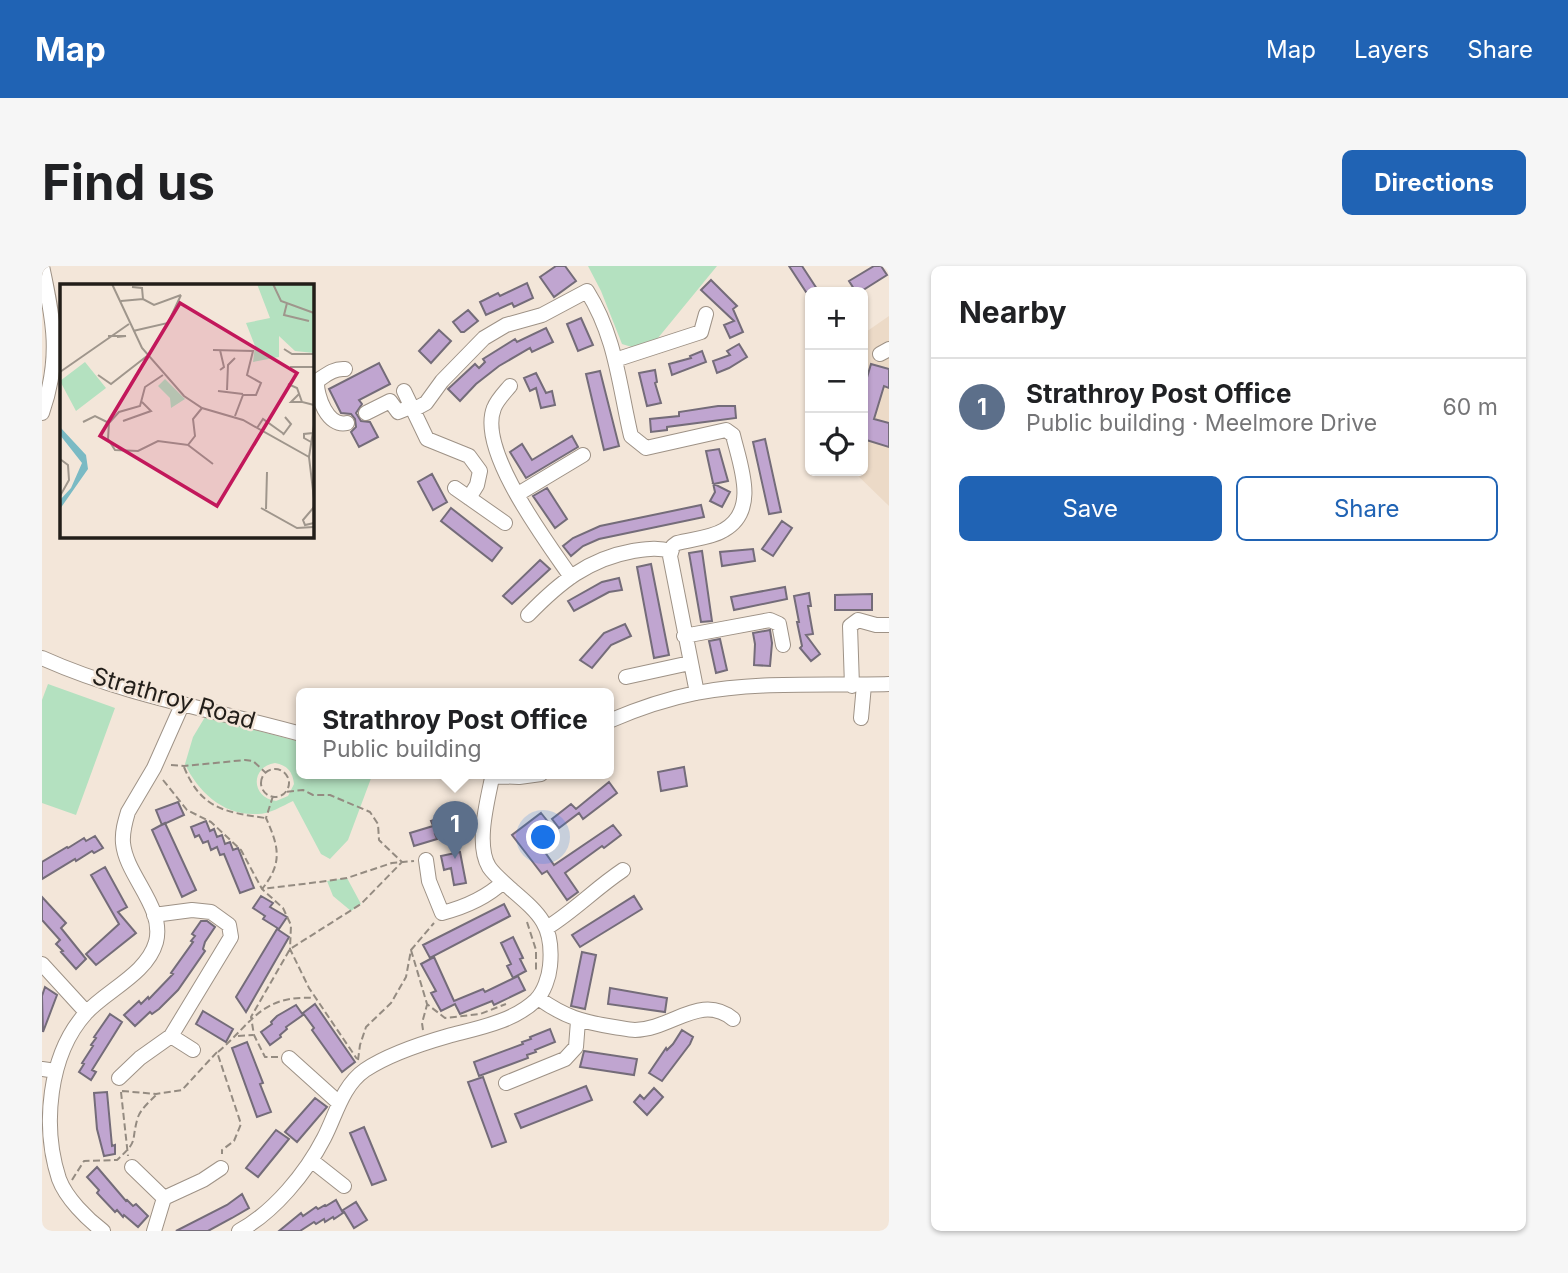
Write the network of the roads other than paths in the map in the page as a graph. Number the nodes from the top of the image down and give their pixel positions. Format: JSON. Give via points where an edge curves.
{"nodes":[{"id":1,"x":42,"y":266,"type":"edge"},
{"id":2,"x":706,"y":314,"type":"dead end"},
{"id":3,"x":615,"y":359,"type":"junction"},
{"id":4,"x":345,"y":369,"type":"dead end"},
{"id":5,"x":510,"y":386,"type":"dead end"},
{"id":6,"x":404,"y":391,"type":"dead end"},
{"id":7,"x":413,"y":410,"type":"junction"},
{"id":8,"x":42,"y":413,"type":"edge"},
{"id":9,"x":366,"y":413,"type":"dead end"},
{"id":10,"x":347,"y":424,"type":"dead end"},
{"id":11,"x":583,"y":455,"type":"dead end"},
{"id":12,"x":455,"y":488,"type":"dead end"},
{"id":13,"x":518,"y":494,"type":"junction"},
{"id":14,"x":469,"y":498,"type":"junction"},
{"id":15,"x":505,"y":523,"type":"dead end"},
{"id":16,"x":670,"y":551,"type":"junction"},
{"id":17,"x":571,"y":577,"type":"junction"},
{"id":18,"x":528,"y":615,"type":"dead end"},
{"id":19,"x":889,"y":625,"type":"edge"},
{"id":20,"x":684,"y":636,"type":"junction"},
{"id":21,"x":783,"y":645,"type":"dead end"},
{"id":22,"x":45,"y":659,"type":"edge"},
{"id":23,"x":690,"y":663,"type":"junction"},
{"id":24,"x":625,"y":677,"type":"dead end"},
{"id":25,"x":889,"y":684,"type":"edge"},
{"id":26,"x":858,"y":685,"type":"junction"},
{"id":27,"x":697,"y":693,"type":"junction"},
{"id":28,"x":182,"y":705,"type":"junction"},
{"id":29,"x":861,"y":718,"type":"dead end"},
{"id":30,"x":614,"y":719,"type":"edge"},
{"id":31,"x":296,"y":733,"type":"edge"},
{"id":32,"x":492,"y":779,"type":"edge"},
{"id":33,"x":426,"y":860,"type":"road end"},
{"id":34,"x":622,"y":870,"type":"dead end"},
{"id":35,"x":503,"y":882,"type":"junction"},
{"id":36,"x":155,"y":915,"type":"junction"},
{"id":37,"x":548,"y":927,"type":"junction"},
{"id":38,"x":42,"y":964,"type":"edge"},
{"id":39,"x":538,"y":998,"type":"junction"},
{"id":40,"x":86,"y":1013,"type":"junction"},
{"id":41,"x":733,"y":1019,"type":"dead end"},
{"id":42,"x":578,"y":1021,"type":"junction"},
{"id":43,"x":171,"y":1036,"type":"junction"},
{"id":44,"x":193,"y":1050,"type":"dead end"},
{"id":45,"x":289,"y":1058,"type":"road end"},
{"id":46,"x":49,"y":1070,"type":"edge"},
{"id":47,"x":506,"y":1083,"type":"dead end"},
{"id":48,"x":120,"y":1084,"type":"road end"},
{"id":49,"x":339,"y":1103,"type":"junction"},
{"id":50,"x":46,"y":1135,"type":"edge"},
{"id":51,"x":311,"y":1160,"type":"junction"},
{"id":52,"x":132,"y":1167,"type":"road end"},
{"id":53,"x":220,"y":1168,"type":"road end"},
{"id":54,"x":335,"y":1184,"type":"dead end"},
{"id":55,"x":164,"y":1198,"type":"junction"},
{"id":56,"x":103,"y":1231,"type":"edge"},
{"id":57,"x":154,"y":1231,"type":"edge"},
{"id":58,"x":239,"y":1231,"type":"edge"}],
"edges":[{"from":1,"to":8,"type":"street","via":[[55,340],[52,381]]},
{"from":2,"to":3,"type":"street","via":[[701,332]]},
{"from":3,"to":7,"type":"street","via":[[601,313],[587,291],[484,338],[426,403]]},
{"from":3,"to":16,"type":"street","via":[[632,436],[646,447],[726,430],[733,435],[746,487],[741,511],[727,529],[677,543]]},
{"from":4,"to":10,"type":"street","via":[[324,376],[316,388],[326,412],[335,422]]},
{"from":5,"to":13,"type":"street","via":[[494,407],[490,428],[506,475]]},
{"from":6,"to":7,"type":"street"},
{"from":7,"to":9,"type":"street","via":[[398,412],[390,401]]},
{"from":7,"to":14,"type":"street","via":[[427,439],[469,456],[480,471]]},
{"from":11,"to":13,"type":"street"},
{"from":12,"to":14,"type":"street"},
{"from":13,"to":17,"type":"street"},
{"from":14,"to":15,"type":"street"},
{"from":16,"to":17,"type":"street","via":[[654,548],[623,553],[596,561]]},
{"from":16,"to":20,"type":"street"},
{"from":17,"to":18,"type":"street"},
{"from":19,"to":26,"type":"street","via":[[852,622],[849,633]]},
{"from":20,"to":21,"type":"street","via":[[770,620],[779,624]]},
{"from":20,"to":23,"type":"street"},
{"from":22,"to":28,"type":"street","name":"Strathroy Road"},
{"from":23,"to":24,"type":"street"},
{"from":23,"to":27,"type":"street"},
{"from":25,"to":26,"type":"street"},
{"from":26,"to":27,"type":"street"},
{"from":26,"to":29,"type":"street"},
{"from":27,"to":30,"type":"street"},
{"from":28,"to":31,"type":"street","name":"Strathroy Road"},
{"from":28,"to":36,"type":"street","via":[[155,766],[128,811],[123,836],[126,857]]},
{"from":32,"to":35,"type":"street","via":[[482,844],[489,866]]},
{"from":33,"to":35,"type":"street","via":[[442,913],[461,908]]},
{"from":34,"to":37,"type":"street"},
{"from":35,"to":37,"type":"street"},
{"from":36,"to":40,"type":"street","via":[[158,929],[150,955]]},
{"from":36,"to":43,"type":"street","via":[[211,912],[229,925],[231,937]]},
{"from":37,"to":39,"type":"street","via":[[551,963]]},
{"from":38,"to":40,"type":"street"},
{"from":39,"to":42,"type":"street"},
{"from":39,"to":49,"type":"street","via":[[492,1025],[393,1055],[363,1071]]},
{"from":40,"to":46,"type":"street"},
{"from":41,"to":42,"type":"street","via":[[722,1010],[704,1008],[665,1025],[635,1030]]},
{"from":42,"to":47,"type":"street","via":[[576,1047],[565,1059]]},
{"from":43,"to":44,"type":"street"},
{"from":43,"to":48,"type":"street","via":[[140,1058]]},
{"from":45,"to":49,"type":"street"},
{"from":46,"to":50,"type":"street"},
{"from":49,"to":51,"type":"street"},
{"from":50,"to":56,"type":"street","via":[[60,1181]]},
{"from":51,"to":54,"type":"street"},
{"from":51,"to":58,"type":"street","via":[[290,1187]]},
{"from":52,"to":55,"type":"street"},
{"from":53,"to":55,"type":"street"},
{"from":55,"to":57,"type":"street"}]}
